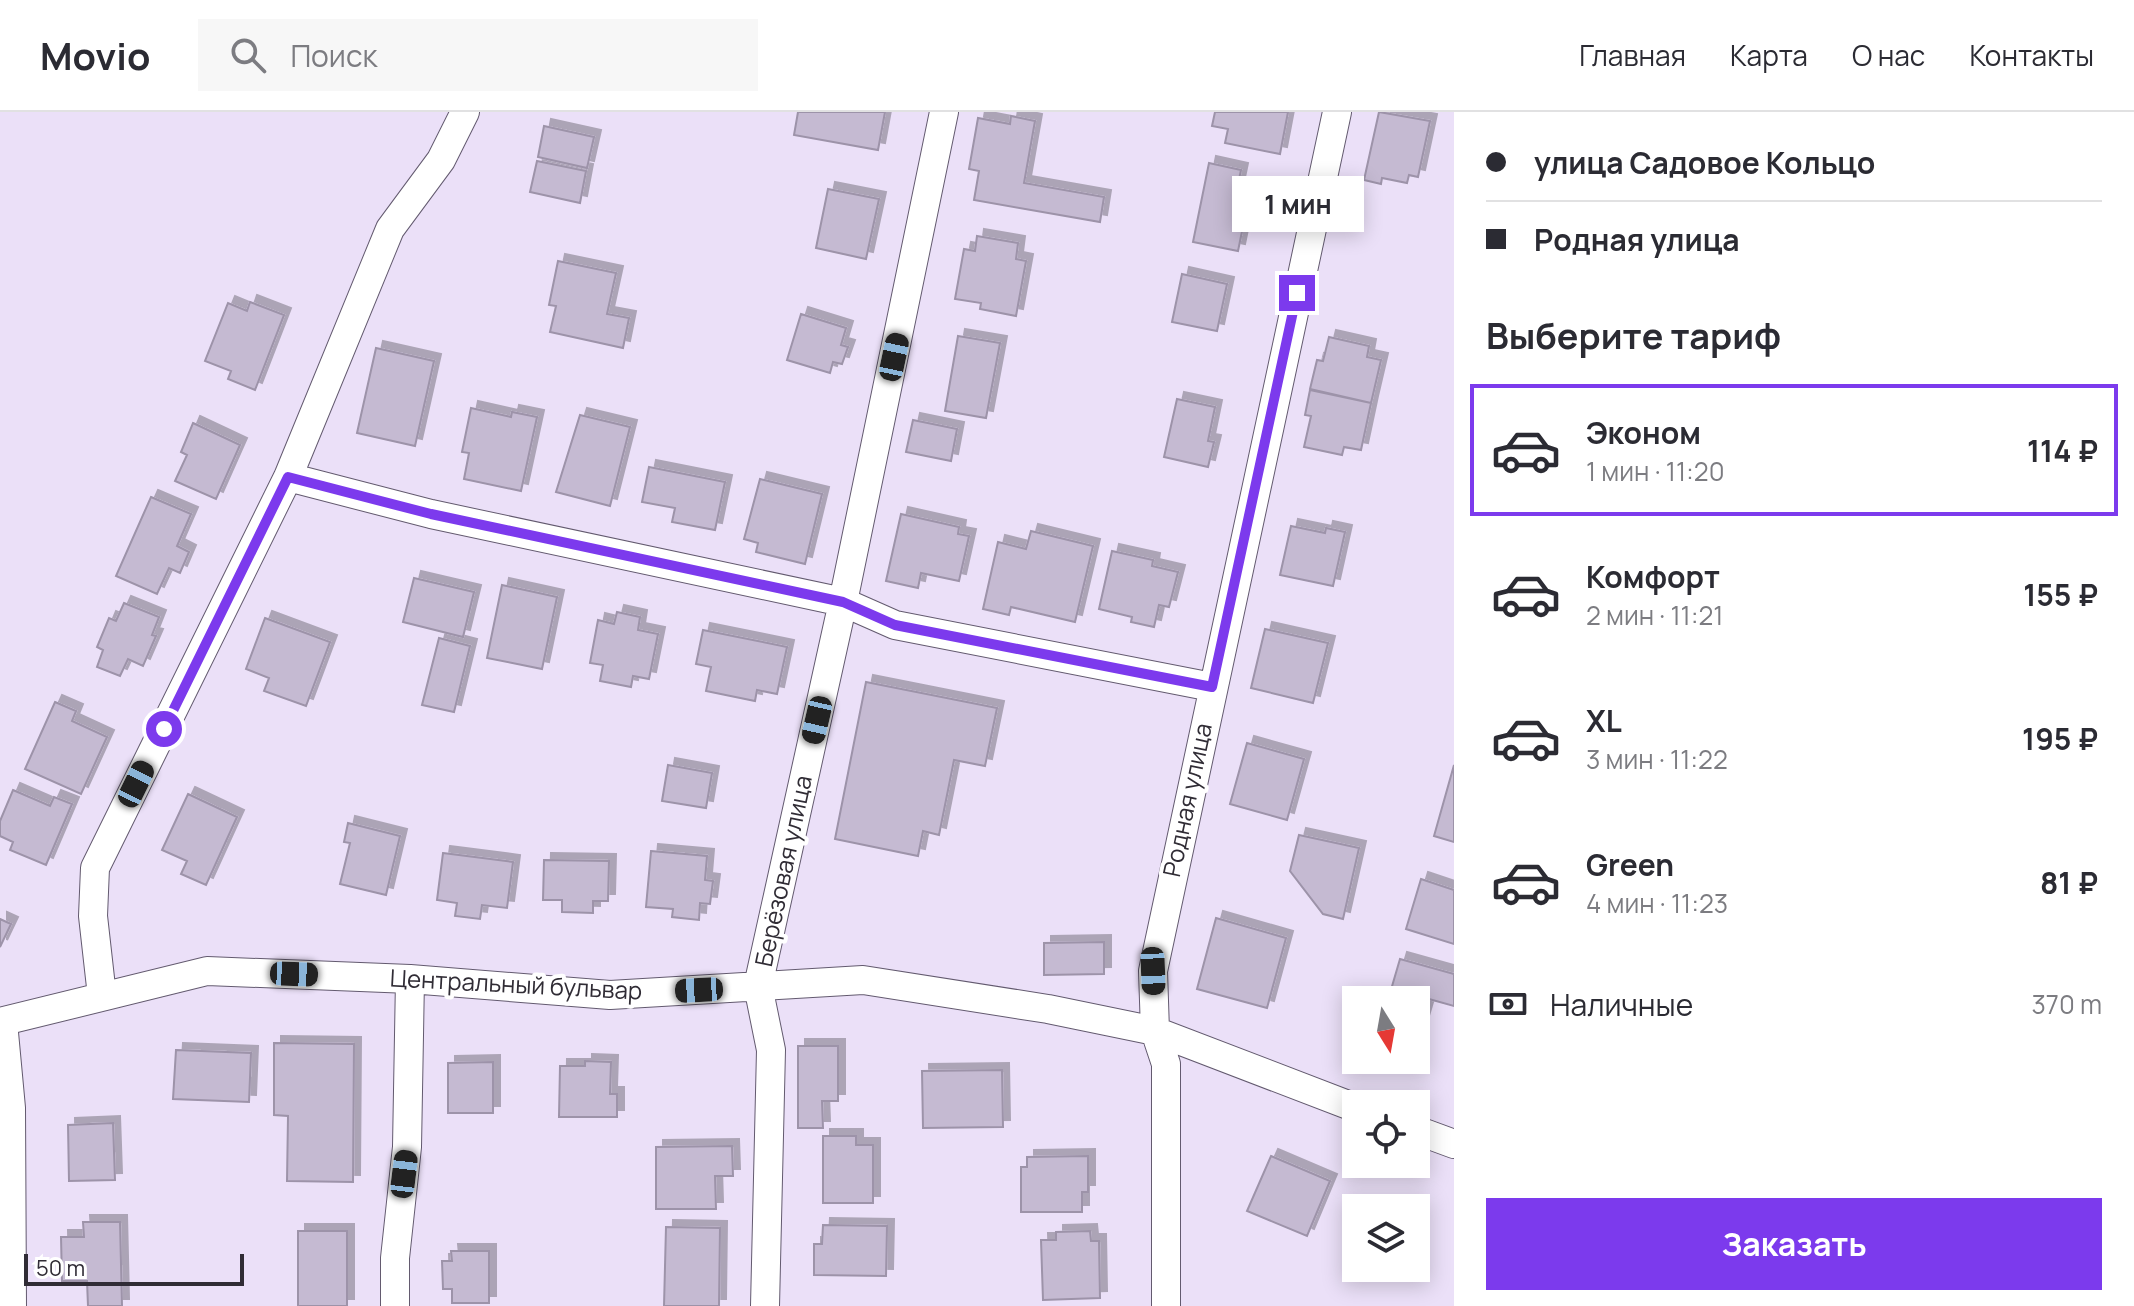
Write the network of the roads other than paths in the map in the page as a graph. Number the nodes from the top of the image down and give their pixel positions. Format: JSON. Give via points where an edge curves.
{"nodes":[{"id":1,"x":465,"y":112,"type":"edge"},
{"id":2,"x":944,"y":112,"type":"edge"},
{"id":3,"x":1337,"y":112,"type":"edge"},
{"id":4,"x":288,"y":477,"type":"junction"},
{"id":5,"x":843,"y":602,"type":"junction"},
{"id":6,"x":1212,"y":687,"type":"junction"},
{"id":7,"x":410,"y":979,"type":"junction"},
{"id":8,"x":758,"y":986,"type":"junction"},
{"id":9,"x":102,"y":996,"type":"junction"},
{"id":10,"x":2,"y":1022,"type":"edge"},
{"id":11,"x":1155,"y":1031,"type":"junction"},
{"id":12,"x":1342,"y":1103,"type":"edge"},
{"id":13,"x":1430,"y":1133,"type":"edge"},
{"id":14,"x":1453,"y":1139,"type":"edge"},
{"id":15,"x":12,"y":1306,"type":"edge"},
{"id":16,"x":395,"y":1306,"type":"edge"},
{"id":17,"x":765,"y":1306,"type":"edge"},
{"id":18,"x":1166,"y":1306,"type":"edge"}],
"edges":[{"from":1,"to":4,"type":"street","via":[[441,160],[390,229]]},
{"from":2,"to":5,"type":"street","name":"Берёзовая улица"},
{"from":3,"to":6,"type":"street","name":"Родная улица"},
{"from":4,"to":5,"type":"street","via":[[431,514]]},
{"from":4,"to":9,"type":"street","via":[[95,868],[93,916]]},
{"from":5,"to":6,"type":"street","via":[[895,625]]},
{"from":5,"to":8,"type":"street","name":"Берёзовая улица"},
{"from":6,"to":11,"type":"street","name":"Родная улица","via":[[1153,971]]},
{"from":7,"to":8,"type":"street","name":"Центральный бульвар","via":[[610,995]]},
{"from":7,"to":9,"type":"street","name":"Центральный бульвар","via":[[207,971]]},
{"from":7,"to":16,"type":"street","via":[[407,1147]]},
{"from":8,"to":11,"type":"street","name":"Центральный бульвар","via":[[863,980]]},
{"from":8,"to":17,"type":"street","name":"Берёзовая улица","via":[[771,1050]]},
{"from":9,"to":10,"type":"street","name":"Центральный бульвар"},
{"from":10,"to":15,"type":"street","via":[[11,1108]]},
{"from":11,"to":12,"type":"street","name":"Центральный бульвар"},
{"from":11,"to":18,"type":"street","name":"Родная улица","via":[[1166,1064]]},
{"from":13,"to":14,"type":"street"}]}
